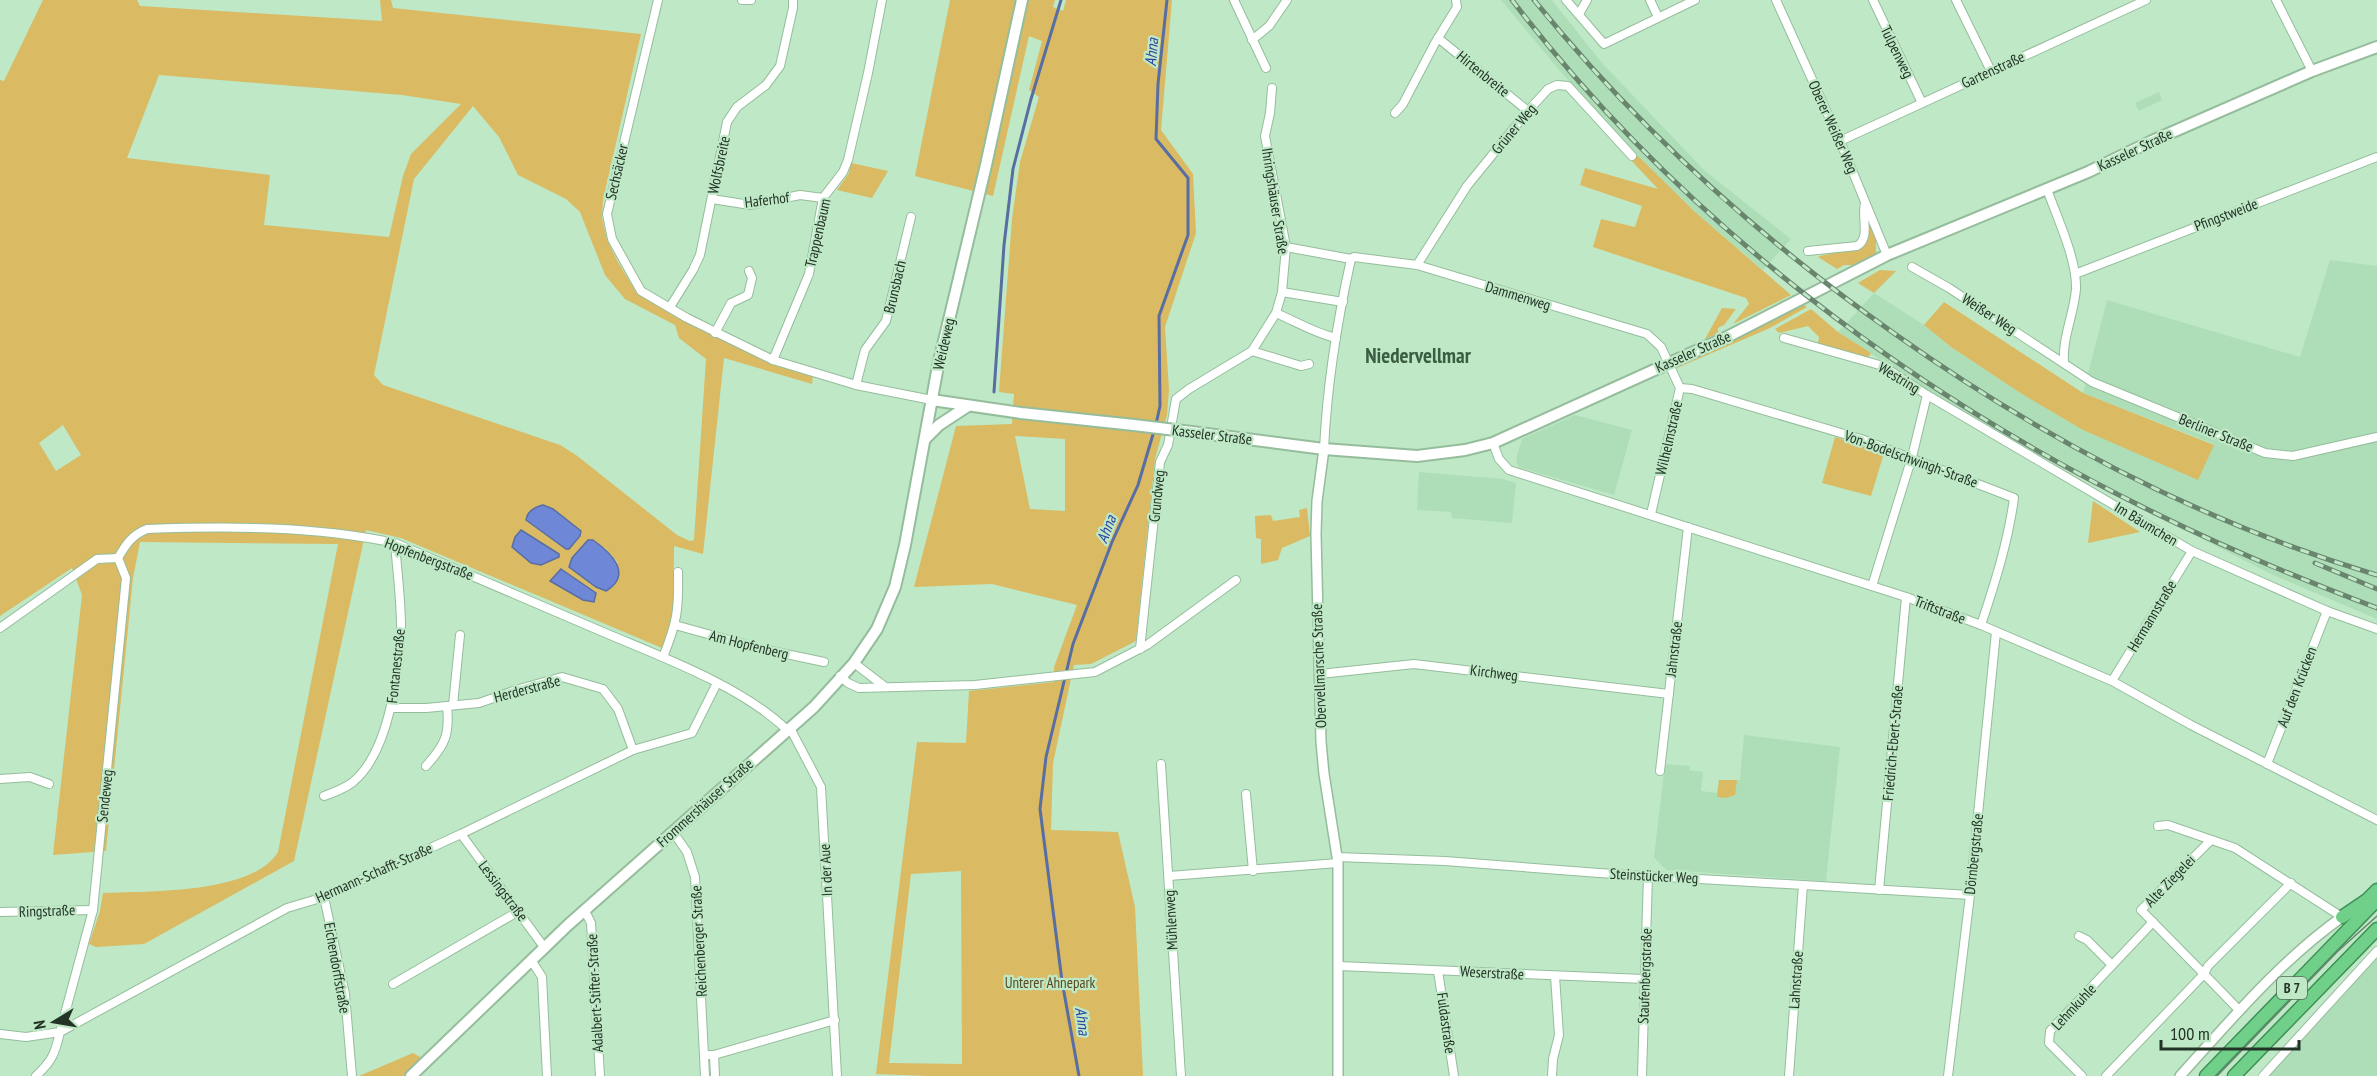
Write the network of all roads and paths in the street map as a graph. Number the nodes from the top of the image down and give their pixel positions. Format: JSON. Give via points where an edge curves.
{"nodes":[{"id":1,"x":658,"y":0,"type":"edge"},
{"id":2,"x":742,"y":0,"type":"edge"},
{"id":3,"x":751,"y":0,"type":"edge"},
{"id":4,"x":793,"y":0,"type":"edge"},
{"id":5,"x":882,"y":0,"type":"edge"},
{"id":6,"x":1022,"y":0,"type":"edge"},
{"id":7,"x":1234,"y":0,"type":"edge"},
{"id":8,"x":1287,"y":0,"type":"edge"},
{"id":9,"x":1456,"y":0,"type":"edge"},
{"id":10,"x":1566,"y":0,"type":"edge"},
{"id":11,"x":1587,"y":0,"type":"edge"},
{"id":12,"x":1650,"y":0,"type":"edge"},
{"id":13,"x":1695,"y":0,"type":"edge"},
{"id":14,"x":1776,"y":0,"type":"edge"},
{"id":15,"x":1873,"y":0,"type":"edge"},
{"id":16,"x":1956,"y":0,"type":"edge"},
{"id":17,"x":2146,"y":0,"type":"edge"},
{"id":18,"x":2276,"y":0,"type":"edge"},
{"id":19,"x":1579,"y":14,"type":"junction"},
{"id":20,"x":1658,"y":17,"type":"junction"},
{"id":21,"x":1438,"y":38,"type":"junction"},
{"id":22,"x":1252,"y":40,"type":"junction"},
{"id":23,"x":2377,"y":47,"type":"edge"},
{"id":24,"x":1266,"y":68,"type":"dead end"},
{"id":25,"x":1991,"y":71,"type":"junction"},
{"id":26,"x":2312,"y":71,"type":"junction"},
{"id":27,"x":1272,"y":88,"type":"dead end"},
{"id":28,"x":1922,"y":103,"type":"junction"},
{"id":29,"x":1528,"y":111,"type":"junction"},
{"id":30,"x":1395,"y":113,"type":"dead end"},
{"id":31,"x":1840,"y":141,"type":"junction"},
{"id":32,"x":1632,"y":156,"type":"dead end"},
{"id":33,"x":2377,"y":156,"type":"edge"},
{"id":34,"x":2047,"y":189,"type":"junction"},
{"id":35,"x":823,"y":198,"type":"junction"},
{"id":36,"x":712,"y":199,"type":"junction"},
{"id":37,"x":1865,"y":203,"type":"junction"},
{"id":38,"x":911,"y":217,"type":"dead end"},
{"id":39,"x":1286,"y":247,"type":"junction"},
{"id":40,"x":1808,"y":251,"type":"dead end"},
{"id":41,"x":1887,"y":255,"type":"junction"},
{"id":42,"x":1351,"y":258,"type":"junction"},
{"id":43,"x":1418,"y":265,"type":"junction"},
{"id":44,"x":1912,"y":267,"type":"dead end"},
{"id":45,"x":749,"y":271,"type":"dead end"},
{"id":46,"x":2075,"y":274,"type":"junction"},
{"id":47,"x":1282,"y":292,"type":"junction"},
{"id":48,"x":1343,"y":302,"type":"junction"},
{"id":49,"x":670,"y":307,"type":"junction"},
{"id":50,"x":1276,"y":313,"type":"junction"},
{"id":51,"x":715,"y":333,"type":"junction"},
{"id":52,"x":1336,"y":338,"type":"junction"},
{"id":53,"x":1784,"y":338,"type":"dead end"},
{"id":54,"x":1252,"y":351,"type":"junction"},
{"id":55,"x":774,"y":360,"type":"junction"},
{"id":56,"x":1668,"y":363,"type":"junction"},
{"id":57,"x":2064,"y":363,"type":"junction"},
{"id":58,"x":1310,"y":364,"type":"dead end"},
{"id":59,"x":856,"y":385,"type":"junction"},
{"id":60,"x":1680,"y":388,"type":"junction"},
{"id":61,"x":1927,"y":395,"type":"junction"},
{"id":62,"x":932,"y":400,"type":"junction"},
{"id":63,"x":968,"y":406,"type":"junction"},
{"id":64,"x":2377,"y":437,"type":"edge"},
{"id":65,"x":925,"y":439,"type":"junction"},
{"id":66,"x":1493,"y":443,"type":"junction"},
{"id":67,"x":1324,"y":449,"type":"junction"},
{"id":68,"x":1912,"y":457,"type":"junction"},
{"id":69,"x":1651,"y":514,"type":"junction"},
{"id":70,"x":1688,"y":527,"type":"junction"},
{"id":71,"x":395,"y":543,"type":"junction"},
{"id":72,"x":2192,"y":551,"type":"junction"},
{"id":73,"x":118,"y":558,"type":"junction"},
{"id":74,"x":678,"y":572,"type":"dead end"},
{"id":75,"x":1236,"y":580,"type":"dead end"},
{"id":76,"x":1872,"y":586,"type":"junction"},
{"id":77,"x":1906,"y":597,"type":"junction"},
{"id":78,"x":2327,"y":611,"type":"junction"},
{"id":79,"x":675,"y":625,"type":"junction"},
{"id":80,"x":1981,"y":625,"type":"junction"},
{"id":81,"x":0,"y":628,"type":"edge"},
{"id":82,"x":2377,"y":629,"type":"edge"},
{"id":83,"x":1996,"y":632,"type":"junction"},
{"id":84,"x":460,"y":635,"type":"dead end"},
{"id":85,"x":1140,"y":649,"type":"junction"},
{"id":86,"x":663,"y":657,"type":"junction"},
{"id":87,"x":824,"y":662,"type":"dead end"},
{"id":88,"x":854,"y":663,"type":"junction"},
{"id":89,"x":1320,"y":674,"type":"junction"},
{"id":90,"x":840,"y":676,"type":"junction"},
{"id":91,"x":2112,"y":681,"type":"junction"},
{"id":92,"x":717,"y":683,"type":"junction"},
{"id":93,"x":884,"y":686,"type":"junction"},
{"id":94,"x":1669,"y":694,"type":"junction"},
{"id":95,"x":450,"y":706,"type":"junction"},
{"id":96,"x":392,"y":708,"type":"junction"},
{"id":97,"x":788,"y":729,"type":"junction"},
{"id":98,"x":633,"y":750,"type":"junction"},
{"id":99,"x":1161,"y":764,"type":"dead end"},
{"id":100,"x":2267,"y":764,"type":"junction"},
{"id":101,"x":426,"y":766,"type":"dead end"},
{"id":102,"x":1660,"y":771,"type":"dead end"},
{"id":103,"x":0,"y":778,"type":"edge"},
{"id":104,"x":49,"y":784,"type":"dead end"},
{"id":105,"x":1246,"y":794,"type":"dead end"},
{"id":106,"x":324,"y":796,"type":"dead end"},
{"id":107,"x":2377,"y":820,"type":"edge"},
{"id":108,"x":2158,"y":826,"type":"dead end"},
{"id":109,"x":673,"y":832,"type":"junction"},
{"id":110,"x":460,"y":834,"type":"junction"},
{"id":111,"x":2210,"y":841,"type":"junction"},
{"id":112,"x":1338,"y":860,"type":"junction"},
{"id":113,"x":1253,"y":871,"type":"junction"},
{"id":114,"x":1648,"y":875,"type":"junction"},
{"id":115,"x":1169,"y":876,"type":"junction"},
{"id":116,"x":2291,"y":883,"type":"junction"},
{"id":117,"x":1803,"y":885,"type":"junction"},
{"id":118,"x":1879,"y":890,"type":"junction"},
{"id":119,"x":2377,"y":890,"type":"edge"},
{"id":120,"x":1970,"y":895,"type":"junction"},
{"id":121,"x":324,"y":897,"type":"junction"},
{"id":122,"x":2377,"y":900,"type":"edge"},
{"id":123,"x":93,"y":910,"type":"junction"},
{"id":124,"x":519,"y":911,"type":"junction"},
{"id":125,"x":585,"y":911,"type":"junction"},
{"id":126,"x":0,"y":912,"type":"edge"},
{"id":127,"x":2342,"y":917,"type":"junction"},
{"id":128,"x":2153,"y":922,"type":"junction"},
{"id":129,"x":2377,"y":928,"type":"edge"},
{"id":130,"x":2079,"y":936,"type":"dead end"},
{"id":131,"x":544,"y":947,"type":"junction"},
{"id":132,"x":2377,"y":951,"type":"edge"},
{"id":133,"x":531,"y":960,"type":"junction"},
{"id":134,"x":2112,"y":965,"type":"junction"},
{"id":135,"x":1339,"y":966,"type":"junction"},
{"id":136,"x":1438,"y":971,"type":"junction"},
{"id":137,"x":2204,"y":974,"type":"junction"},
{"id":138,"x":1555,"y":976,"type":"junction"},
{"id":139,"x":1644,"y":979,"type":"junction"},
{"id":140,"x":393,"y":984,"type":"dead end"},
{"id":141,"x":2239,"y":1010,"type":"junction"},
{"id":142,"x":835,"y":1020,"type":"junction"},
{"id":143,"x":60,"y":1032,"type":"junction"},
{"id":144,"x":0,"y":1034,"type":"edge"},
{"id":145,"x":714,"y":1055,"type":"junction"},
{"id":146,"x":705,"y":1056,"type":"junction"},
{"id":147,"x":36,"y":1076,"type":"edge"},
{"id":148,"x":352,"y":1076,"type":"edge"},
{"id":149,"x":411,"y":1076,"type":"edge"},
{"id":150,"x":547,"y":1076,"type":"edge"},
{"id":151,"x":600,"y":1076,"type":"edge"},
{"id":152,"x":705,"y":1076,"type":"edge"},
{"id":153,"x":715,"y":1076,"type":"edge"},
{"id":154,"x":837,"y":1076,"type":"edge"},
{"id":155,"x":1181,"y":1076,"type":"edge"},
{"id":156,"x":1338,"y":1076,"type":"edge"},
{"id":157,"x":1454,"y":1076,"type":"edge"},
{"id":158,"x":1552,"y":1076,"type":"edge"},
{"id":159,"x":1642,"y":1076,"type":"edge"},
{"id":160,"x":1789,"y":1076,"type":"edge"},
{"id":161,"x":1948,"y":1076,"type":"edge"},
{"id":162,"x":2082,"y":1076,"type":"edge"},
{"id":163,"x":2106,"y":1076,"type":"edge"},
{"id":164,"x":2180,"y":1076,"type":"edge"},
{"id":165,"x":2206,"y":1076,"type":"edge"},
{"id":166,"x":2234,"y":1076,"type":"edge"},
{"id":167,"x":2263,"y":1076,"type":"edge"}],
"edges":[{"from":1,"to":49,"type":"street","name":"Sechsäcker","via":[[607,214],[612,239],[641,291]]},
{"from":2,"to":3,"type":"street"},
{"from":4,"to":36,"type":"street","name":"Wolfsbreite","via":[[780,66],[766,85],[737,107],[728,122]]},
{"from":5,"to":35,"type":"street","name":"Trappenbaum","via":[[848,160]]},
{"from":6,"to":62,"type":"main road","name":"Weideweg"},
{"from":7,"to":22,"type":"street"},
{"from":8,"to":22,"type":"street","via":[[1269,26]]},
{"from":9,"to":21,"type":"street","via":[[1457,7]]},
{"from":10,"to":19,"type":"street"},
{"from":11,"to":19,"type":"street"},
{"from":12,"to":20,"type":"street"},
{"from":13,"to":20,"type":"street"},
{"from":14,"to":31,"type":"street","name":"Oberer Weißer Weg"},
{"from":15,"to":28,"type":"street","name":"Tulpenweg"},
{"from":16,"to":25,"type":"street"},
{"from":17,"to":25,"type":"street","name":"Gartenstraße"},
{"from":18,"to":26,"type":"street"},
{"from":19,"to":20,"type":"street","via":[[1604,44]]},
{"from":21,"to":29,"type":"street","name":"Hirtenbreite"},
{"from":21,"to":30,"type":"street","via":[[1404,104]]},
{"from":22,"to":24,"type":"street"},
{"from":23,"to":26,"type":"main road","name":"Kasseler Straße"},
{"from":25,"to":28,"type":"street","name":"Gartenstraße"},
{"from":26,"to":34,"type":"main road","name":"Kasseler Straße"},
{"from":27,"to":39,"type":"street","name":"Ihringshäuser Straße","via":[[1265,136]]},
{"from":28,"to":31,"type":"street","name":"Gartenstraße"},
{"from":29,"to":32,"type":"street","name":"Grüner Weg","via":[[1548,89],[1568,86]]},
{"from":29,"to":43,"type":"street","name":"Grüner Weg","via":[[1467,186]]},
{"from":31,"to":37,"type":"street","name":"Oberer Weißer Weg"},
{"from":33,"to":46,"type":"street","name":"Pfingstweide"},
{"from":34,"to":41,"type":"main road","name":"Kasseler Straße"},
{"from":34,"to":46,"type":"street"},
{"from":35,"to":36,"type":"street","name":"Haferhof","via":[[800,195],[750,205]]},
{"from":35,"to":55,"type":"street","name":"Trappenbaum","via":[[809,274]]},
{"from":36,"to":49,"type":"street","name":"Wolfsbreite","via":[[700,255]]},
{"from":37,"to":40,"type":"street","via":[[1862,243]]},
{"from":37,"to":41,"type":"street","name":"Oberer Weißer Weg"},
{"from":38,"to":59,"type":"street","name":"Brunsbach","via":[[886,321],[865,350]]},
{"from":39,"to":42,"type":"street","name":"Dammenweg"},
{"from":39,"to":47,"type":"street","name":"Ihringshäuser Straße"},
{"from":41,"to":56,"type":"main road","name":"Kasseler Straße","via":[[1796,304]]},
{"from":42,"to":43,"type":"street","name":"Dammenweg"},
{"from":42,"to":48,"type":"street","name":"Obervellmarsche Straße"},
{"from":43,"to":56,"type":"street","name":"Dammenweg","via":[[1647,334],[1661,347]]},
{"from":44,"to":57,"type":"street","name":"Weißer Weg"},
{"from":45,"to":51,"type":"street","via":[[752,278],[748,295],[731,303]]},
{"from":46,"to":57,"type":"street"},
{"from":47,"to":48,"type":"street"},
{"from":47,"to":50,"type":"street","name":"Ihringshäuser Straße"},
{"from":48,"to":52,"type":"street","name":"Obervellmarsche Straße"},
{"from":49,"to":51,"type":"street","name":"Sechsäcker"},
{"from":50,"to":52,"type":"street"},
{"from":50,"to":54,"type":"street","name":"Ihringshäuser Straße"},
{"from":51,"to":55,"type":"street","name":"Sechsäcker"},
{"from":52,"to":67,"type":"street","name":"Obervellmarsche Straße"},
{"from":53,"to":61,"type":"street","name":"Westring","via":[[1883,366]]},
{"from":54,"to":58,"type":"street","via":[[1301,366]]},
{"from":54,"to":85,"type":"street","name":"Grundweg","via":[[1176,399],[1168,445],[1160,462]]},
{"from":55,"to":59,"type":"street","name":"Sechsäcker"},
{"from":56,"to":60,"type":"street","name":"Wilhelmstraße"},
{"from":56,"to":66,"type":"main road","name":"Kasseler Straße"},
{"from":57,"to":64,"type":"street","name":"Berliner Straße","via":[[2092,382],[2265,453],[2293,456]]},
{"from":59,"to":62,"type":"street","name":"Sechsäcker"},
{"from":60,"to":68,"type":"street","name":"Von-Bodelschwingh-Straße","via":[[1815,425]]},
{"from":60,"to":69,"type":"street","name":"Wilhelmstraße"},
{"from":61,"to":68,"type":"street","name":"Westring"},
{"from":61,"to":72,"type":"street","name":"Im Bäumchen"},
{"from":62,"to":63,"type":"main road","name":"Kasseler Straße"},
{"from":62,"to":65,"type":"main road","name":"Weideweg"},
{"from":63,"to":65,"type":"main road"},
{"from":63,"to":67,"type":"main road","name":"Kasseler Straße","bridge":true},
{"from":65,"to":88,"type":"main road","name":"Weideweg","via":[[895,587],[878,629]]},
{"from":66,"to":67,"type":"main road","name":"Kasseler Straße","via":[[1418,456]]},
{"from":66,"to":69,"type":"street","name":"Triftstraße","via":[[1509,470]]},
{"from":67,"to":89,"type":"street","name":"Obervellmarsche Straße","via":[[1316,534]]},
{"from":68,"to":76,"type":"street","name":"Westring"},
{"from":68,"to":80,"type":"street","name":"Von-Bodelschwingh-Straße","via":[[2014,498],[1999,574]]},
{"from":69,"to":70,"type":"street","name":"Triftstraße"},
{"from":70,"to":76,"type":"street","name":"Triftstraße"},
{"from":70,"to":94,"type":"street","name":"Jahnstraße"},
{"from":71,"to":73,"type":"street","name":"Hopfenbergstraße","via":[[317,530],[147,529],[135,534]]},
{"from":71,"to":86,"type":"street","name":"Hopfenbergstraße"},
{"from":71,"to":96,"type":"street","name":"Fontanestraße","via":[[401,625]]},
{"from":72,"to":78,"type":"street","name":"Im Bäumchen"},
{"from":72,"to":91,"type":"street","name":"Hermannstraße"},
{"from":73,"to":81,"type":"street","via":[[97,560]]},
{"from":73,"to":123,"type":"street","name":"Sendeweg","via":[[126,578]]},
{"from":74,"to":79,"type":"street"},
{"from":75,"to":85,"type":"street"},
{"from":76,"to":77,"type":"street","name":"Triftstraße"},
{"from":77,"to":80,"type":"street","name":"Triftstraße"},
{"from":77,"to":118,"type":"street","name":"Friedrich-Ebert-Straße"},
{"from":78,"to":82,"type":"street","name":"Im Bäumchen"},
{"from":78,"to":100,"type":"street","name":"Auf den Krücken"},
{"from":79,"to":86,"type":"street"},
{"from":79,"to":87,"type":"street","name":"Am Hopfenberg"},
{"from":80,"to":83,"type":"street","name":"Triftstraße"},
{"from":83,"to":91,"type":"street","name":"Triftstraße"},
{"from":83,"to":120,"type":"street","name":"Dörnbergstraße"},
{"from":84,"to":95,"type":"street"},
{"from":85,"to":93,"type":"street","via":[[1095,672],[1075,675],[975,685]]},
{"from":86,"to":92,"type":"street","name":"Hopfenbergstraße"},
{"from":88,"to":90,"type":"main road","name":"Weideweg"},
{"from":88,"to":93,"type":"street"},
{"from":89,"to":94,"type":"street","name":"Kirchweg","via":[[1414,664]]},
{"from":89,"to":112,"type":"street","name":"Obervellmarsche Straße","via":[[1324,774]]},
{"from":90,"to":93,"type":"street","via":[[859,688]]},
{"from":90,"to":97,"type":"main road","name":"Frommershäuser Straße","via":[[814,707]]},
{"from":91,"to":100,"type":"street","name":"Triftstraße"},
{"from":92,"to":97,"type":"street","name":"Hopfenbergstraße"},
{"from":92,"to":98,"type":"street","name":"Hermann-Schafft-Straße","via":[[692,733]]},
{"from":94,"to":102,"type":"street","name":"Jahnstraße"},
{"from":95,"to":96,"type":"street","name":"Herderstraße"},
{"from":95,"to":98,"type":"street","name":"Herderstraße","via":[[479,703],[562,677],[603,689],[618,709]]},
{"from":95,"to":101,"type":"street","via":[[448,734]]},
{"from":96,"to":106,"type":"street","name":"Fontanestraße","via":[[374,756],[364,770],[341,790]]},
{"from":97,"to":109,"type":"main road","name":"Frommershäuser Straße"},
{"from":97,"to":142,"type":"street","name":"In der Aue","via":[[821,787]]},
{"from":98,"to":110,"type":"street","name":"Hermann-Schafft-Straße"},
{"from":99,"to":115,"type":"street","name":"Mühlenweg"},
{"from":100,"to":107,"type":"street","name":"Triftstraße"},
{"from":103,"to":104,"type":"street","via":[[30,777]]},
{"from":105,"to":113,"type":"street"},
{"from":108,"to":111,"type":"street","name":"Alte Ziegelei","via":[[2168,825]]},
{"from":109,"to":125,"type":"main road","name":"Frommershäuser Straße"},
{"from":109,"to":146,"type":"street","name":"Reichenberger Straße","via":[[687,852],[695,877]]},
{"from":110,"to":121,"type":"street","name":"Hermann-Schafft-Straße"},
{"from":110,"to":124,"type":"street","name":"Lessingstraße"},
{"from":111,"to":116,"type":"street","name":"Alte Ziegelei","via":[[2235,848]]},
{"from":111,"to":128,"type":"street","name":"Alte Ziegelei","via":[[2141,909]]},
{"from":112,"to":113,"type":"street","name":"Steinstücker Weg"},
{"from":112,"to":114,"type":"street","name":"Steinstücker Weg","via":[[1445,861]]},
{"from":112,"to":135,"type":"street","name":"Obervellmarsche Straße"},
{"from":113,"to":115,"type":"street","name":"Steinstücker Weg"},
{"from":114,"to":117,"type":"street","name":"Steinstücker Weg"},
{"from":114,"to":139,"type":"street","name":"Staufenbergstraße"},
{"from":115,"to":155,"type":"street","name":"Mühlenweg"},
{"from":116,"to":127,"type":"street","name":"Alte Ziegelei"},
{"from":116,"to":137,"type":"street"},
{"from":117,"to":118,"type":"street","name":"Steinstücker Weg"},
{"from":117,"to":160,"type":"street","name":"Lahnstraße"},
{"from":118,"to":120,"type":"street","name":"Steinstücker Weg"},
{"from":119,"to":127,"type":"highway"},
{"from":120,"to":161,"type":"street","name":"Dörnbergstraße"},
{"from":121,"to":143,"type":"street","name":"Hermann-Schafft-Straße","via":[[287,908]]},
{"from":121,"to":148,"type":"street","name":"Eichendorffstraße","via":[[345,994]]},
{"from":122,"to":165,"type":"highway","number":"B 7"},
{"from":123,"to":126,"type":"street","name":"Ringstraße"},
{"from":123,"to":143,"type":"street","name":"Sendeweg"},
{"from":124,"to":131,"type":"street","name":"Lessingstraße"},
{"from":124,"to":140,"type":"street"},
{"from":125,"to":131,"type":"main road","name":"Frommershäuser Straße"},
{"from":125,"to":151,"type":"street","name":"Adalbert-Stifter-Straße","via":[[591,923]]},
{"from":127,"to":141,"type":"street","via":[[2316,936]]},
{"from":128,"to":134,"type":"street","name":"Lehmkuhle"},
{"from":128,"to":137,"type":"street","name":"Alte Ziegelei"},
{"from":129,"to":166,"type":"highway","number":"B 7"},
{"from":130,"to":134,"type":"street"},
{"from":131,"to":133,"type":"main road","name":"Frommershäuser Straße"},
{"from":132,"to":167,"type":"street"},
{"from":133,"to":149,"type":"main road","name":"Frommershäuser Straße"},
{"from":133,"to":150,"type":"street","via":[[542,977]]},
{"from":134,"to":162,"type":"street","name":"Lehmkuhle","via":[[2050,1030],[2049,1043]]},
{"from":135,"to":136,"type":"street","name":"Weserstraße"},
{"from":135,"to":156,"type":"street","name":"Obervellmarsche Straße"},
{"from":136,"to":138,"type":"street","name":"Weserstraße"},
{"from":136,"to":157,"type":"street","name":"Fuldastraße"},
{"from":137,"to":141,"type":"street","name":"Alte Ziegelei"},
{"from":137,"to":163,"type":"street"},
{"from":138,"to":139,"type":"street","name":"Weserstraße"},
{"from":138,"to":158,"type":"street","via":[[1559,1035]]},
{"from":139,"to":159,"type":"street","name":"Staufenbergstraße"},
{"from":141,"to":164,"type":"street"},
{"from":142,"to":145,"type":"street"},
{"from":142,"to":154,"type":"street","name":"In der Aue"},
{"from":143,"to":144,"type":"street","via":[[26,1037]]},
{"from":143,"to":147,"type":"street","via":[[56,1053]]},
{"from":145,"to":146,"type":"street"},
{"from":145,"to":153,"type":"street"},
{"from":146,"to":152,"type":"street","name":"Reichenberger Straße"}]}
